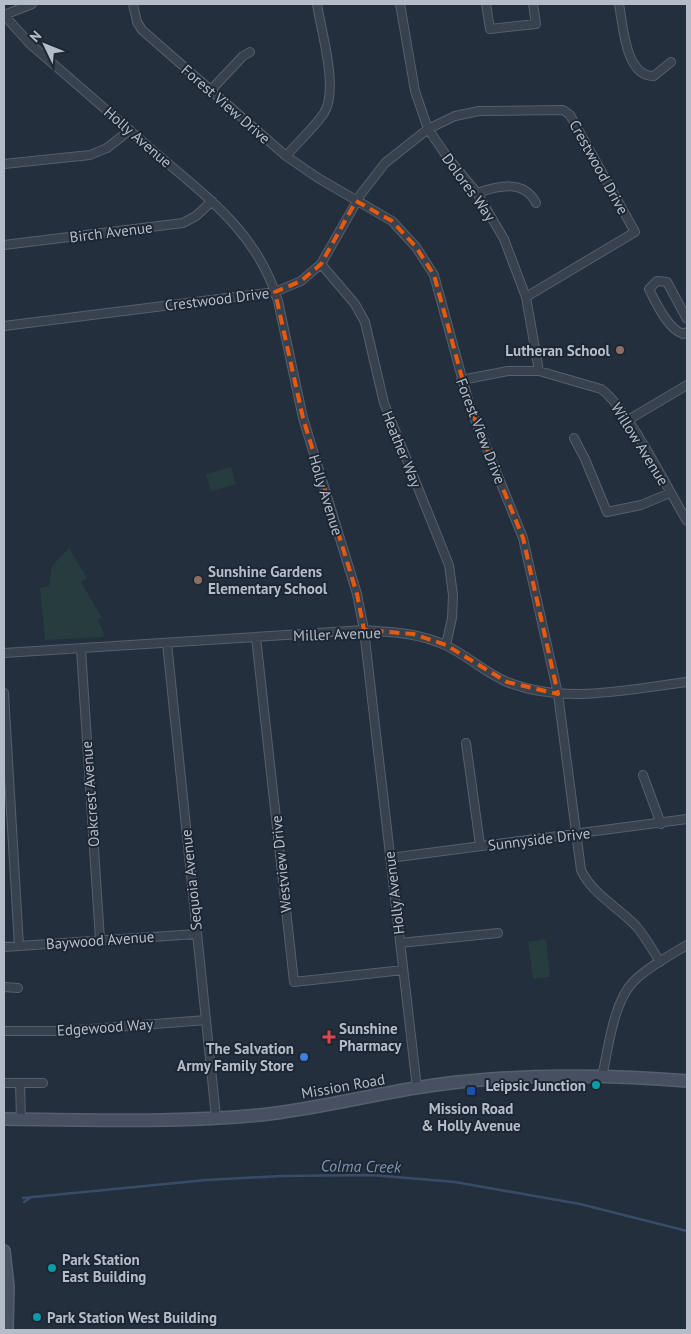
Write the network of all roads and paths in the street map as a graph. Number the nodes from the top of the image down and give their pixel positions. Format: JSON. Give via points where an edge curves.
{"nodes":[{"id":1,"x":32,"y":4,"type":"edge"},
{"id":2,"x":134,"y":4,"type":"edge"},
{"id":3,"x":317,"y":4,"type":"edge"},
{"id":4,"x":400,"y":4,"type":"edge"},
{"id":5,"x":486,"y":4,"type":"edge"},
{"id":6,"x":533,"y":4,"type":"edge"},
{"id":7,"x":619,"y":4,"type":"edge"},
{"id":8,"x":4,"y":15,"type":"edge"},
{"id":9,"x":250,"y":52,"type":"dead end"},
{"id":10,"x":671,"y":62,"type":"dead end"},
{"id":11,"x":211,"y":90,"type":"junction"},
{"id":12,"x":428,"y":129,"type":"junction"},
{"id":13,"x":130,"y":130,"type":"junction"},
{"id":14,"x":286,"y":156,"type":"junction"},
{"id":15,"x":4,"y":164,"type":"edge"},
{"id":16,"x":477,"y":193,"type":"junction"},
{"id":17,"x":356,"y":200,"type":"junction"},
{"id":18,"x":212,"y":201,"type":"junction"},
{"id":19,"x":536,"y":203,"type":"dead end"},
{"id":20,"x":4,"y":245,"type":"edge"},
{"id":21,"x":321,"y":264,"type":"junction"},
{"id":22,"x":275,"y":292,"type":"junction"},
{"id":23,"x":526,"y":297,"type":"junction"},
{"id":24,"x":687,"y":319,"type":"edge"},
{"id":25,"x":4,"y":326,"type":"edge"},
{"id":26,"x":687,"y":332,"type":"edge"},
{"id":27,"x":539,"y":372,"type":"junction"},
{"id":28,"x":461,"y":380,"type":"junction"},
{"id":29,"x":687,"y":385,"type":"edge"},
{"id":30,"x":628,"y":420,"type":"junction"},
{"id":31,"x":574,"y":438,"type":"dead end"},
{"id":32,"x":670,"y":493,"type":"junction"},
{"id":33,"x":687,"y":521,"type":"edge"},
{"id":34,"x":364,"y":630,"type":"junction"},
{"id":35,"x":256,"y":638,"type":"junction"},
{"id":36,"x":166,"y":644,"type":"junction"},
{"id":37,"x":446,"y":645,"type":"junction"},
{"id":38,"x":81,"y":649,"type":"junction"},
{"id":39,"x":4,"y":653,"type":"edge"},
{"id":40,"x":687,"y":682,"type":"edge"},
{"id":41,"x":4,"y":693,"type":"edge"},
{"id":42,"x":558,"y":694,"type":"junction"},
{"id":43,"x":466,"y":743,"type":"dead end"},
{"id":44,"x":642,"y":775,"type":"dead end"},
{"id":45,"x":687,"y":819,"type":"edge"},
{"id":46,"x":661,"y":824,"type":"junction"},
{"id":47,"x":578,"y":834,"type":"junction"},
{"id":48,"x":480,"y":845,"type":"junction"},
{"id":49,"x":390,"y":858,"type":"junction"},
{"id":50,"x":498,"y":933,"type":"dead end"},
{"id":51,"x":196,"y":934,"type":"junction"},
{"id":52,"x":100,"y":940,"type":"junction"},
{"id":53,"x":400,"y":943,"type":"junction"},
{"id":54,"x":687,"y":945,"type":"edge"},
{"id":55,"x":4,"y":946,"type":"edge"},
{"id":56,"x":19,"y":946,"type":"junction"},
{"id":57,"x":660,"y":962,"type":"junction"},
{"id":58,"x":403,"y":970,"type":"junction"},
{"id":59,"x":4,"y":987,"type":"edge"},
{"id":60,"x":18,"y":988,"type":"dead end"},
{"id":61,"x":206,"y":1020,"type":"junction"},
{"id":62,"x":4,"y":1031,"type":"edge"},
{"id":63,"x":602,"y":1077,"type":"junction"},
{"id":64,"x":687,"y":1081,"type":"edge"},
{"id":65,"x":4,"y":1083,"type":"edge"},
{"id":66,"x":20,"y":1083,"type":"junction"},
{"id":67,"x":42,"y":1084,"type":"dead end"},
{"id":68,"x":417,"y":1088,"type":"junction"},
{"id":69,"x":216,"y":1117,"type":"junction"},
{"id":70,"x":4,"y":1119,"type":"edge"},
{"id":71,"x":21,"y":1119,"type":"junction"},
{"id":72,"x":4,"y":1251,"type":"edge"},
{"id":73,"x":7,"y":1330,"type":"edge"}],
"edges":[{"from":1,"to":8,"type":"street"},
{"from":2,"to":11,"type":"street","name":"Forest View Drive","via":[[142,30]]},
{"from":3,"to":14,"type":"street","via":[[330,83],[329,100],[324,113]]},
{"from":4,"to":12,"type":"street","name":"Dolores Way","via":[[415,91]]},
{"from":5,"to":6,"type":"street","via":[[490,29],[536,24]]},
{"from":7,"to":10,"type":"street","via":[[627,47],[637,69],[645,75],[654,76]]},
{"from":8,"to":13,"type":"street","name":"Holly Avenue","via":[[30,44]]},
{"from":9,"to":11,"type":"street"},
{"from":11,"to":14,"type":"street","name":"Forest View Drive"},
{"from":12,"to":16,"type":"street","name":"Dolores Way"},
{"from":12,"to":17,"type":"street","name":"Crestwood Drive","via":[[386,163]]},
{"from":12,"to":23,"type":"street","name":"Crestwood Drive","via":[[454,116],[479,112],[556,109],[570,115],[634,232]]},
{"from":13,"to":15,"type":"street","via":[[107,148],[90,155]]},
{"from":13,"to":18,"type":"street","name":"Holly Avenue"},
{"from":14,"to":17,"type":"street","name":"Forest View Drive"},
{"from":16,"to":19,"type":"street","via":[[497,187],[522,187],[531,193]]},
{"from":16,"to":23,"type":"street","name":"Dolores Way","via":[[504,239]]},
{"from":17,"to":21,"type":"street","name":"Crestwood Drive"},
{"from":17,"to":28,"type":"street","name":"Forest View Drive","via":[[392,221],[416,247],[434,275]]},
{"from":18,"to":20,"type":"street","name":"Birch Avenue","via":[[183,223]]},
{"from":18,"to":22,"type":"street","name":"Holly Avenue","via":[[252,245]]},
{"from":21,"to":22,"type":"street","name":"Crestwood Drive","via":[[301,281]]},
{"from":21,"to":37,"type":"street","name":"Heather Way","via":[[355,304],[364,322],[384,404],[449,565],[453,595]]},
{"from":22,"to":25,"type":"street","name":"Crestwood Drive"},
{"from":22,"to":34,"type":"street","name":"Holly Avenue","via":[[304,423],[357,594]]},
{"from":23,"to":27,"type":"street","name":"Dolores Way"},
{"from":24,"to":26,"type":"street","via":[[666,282],[657,281],[650,289],[654,298],[676,332]]},
{"from":27,"to":28,"type":"street","name":"Willow Avenue","via":[[508,371]]},
{"from":27,"to":30,"type":"street","name":"Willow Avenue","via":[[601,389]]},
{"from":28,"to":42,"type":"street","name":"Forest View Drive","via":[[523,538]]},
{"from":29,"to":30,"type":"street"},
{"from":30,"to":32,"type":"street","name":"Willow Avenue"},
{"from":31,"to":32,"type":"street","via":[[607,512],[641,505]]},
{"from":32,"to":33,"type":"street","name":"Willow Avenue"},
{"from":34,"to":35,"type":"street","name":"Miller Avenue"},
{"from":34,"to":37,"type":"street","name":"Miller Avenue","via":[[413,634]]},
{"from":34,"to":49,"type":"street","name":"Holly Avenue"},
{"from":35,"to":36,"type":"street","name":"Miller Avenue"},
{"from":35,"to":58,"type":"street","name":"Westview Drive","via":[[294,982]]},
{"from":36,"to":38,"type":"street","name":"Miller Avenue"},
{"from":36,"to":51,"type":"street","name":"Sequoia Avenue"},
{"from":37,"to":42,"type":"street","name":"Miller Avenue","via":[[507,682]]},
{"from":38,"to":39,"type":"street","name":"Miller Avenue"},
{"from":38,"to":52,"type":"street","name":"Oakcrest Avenue"},
{"from":40,"to":42,"type":"street","name":"Miller Avenue","via":[[585,695]]},
{"from":41,"to":56,"type":"street"},
{"from":42,"to":47,"type":"street","name":"Forest View Drive"},
{"from":43,"to":48,"type":"street"},
{"from":44,"to":46,"type":"street"},
{"from":45,"to":46,"type":"street","name":"Sunnyside Drive"},
{"from":46,"to":47,"type":"street","name":"Sunnyside Drive"},
{"from":47,"to":48,"type":"street","name":"Sunnyside Drive"},
{"from":47,"to":57,"type":"street","name":"Forest View Drive","via":[[581,870],[586,881],[637,927]]},
{"from":48,"to":49,"type":"street","name":"Sunnyside Drive"},
{"from":49,"to":53,"type":"street","name":"Holly Avenue"},
{"from":50,"to":53,"type":"street"},
{"from":51,"to":52,"type":"street","name":"Baywood Avenue"},
{"from":51,"to":61,"type":"street","name":"Sequoia Avenue"},
{"from":52,"to":56,"type":"street","name":"Baywood Avenue"},
{"from":53,"to":58,"type":"street","name":"Holly Avenue"},
{"from":54,"to":57,"type":"street"},
{"from":55,"to":56,"type":"street","name":"Baywood Avenue"},
{"from":57,"to":63,"type":"street","via":[[639,976],[624,995]]},
{"from":58,"to":68,"type":"street","name":"Holly Avenue"},
{"from":59,"to":60,"type":"street"},
{"from":61,"to":62,"type":"street","name":"Edgewood Way","via":[[65,1031]]},
{"from":61,"to":69,"type":"street","name":"Sequoia Avenue"},
{"from":63,"to":64,"type":"main road","name":"Mission Road"},
{"from":63,"to":68,"type":"main road","name":"Mission Road","via":[[481,1080]]},
{"from":65,"to":66,"type":"street"},
{"from":66,"to":67,"type":"street"},
{"from":66,"to":71,"type":"street"},
{"from":68,"to":69,"type":"main road","name":"Mission Road","via":[[291,1111]]},
{"from":69,"to":71,"type":"main road","name":"Mission Road"},
{"from":70,"to":71,"type":"main road","name":"Mission Road"},
{"from":72,"to":73,"type":"main road"}]}
